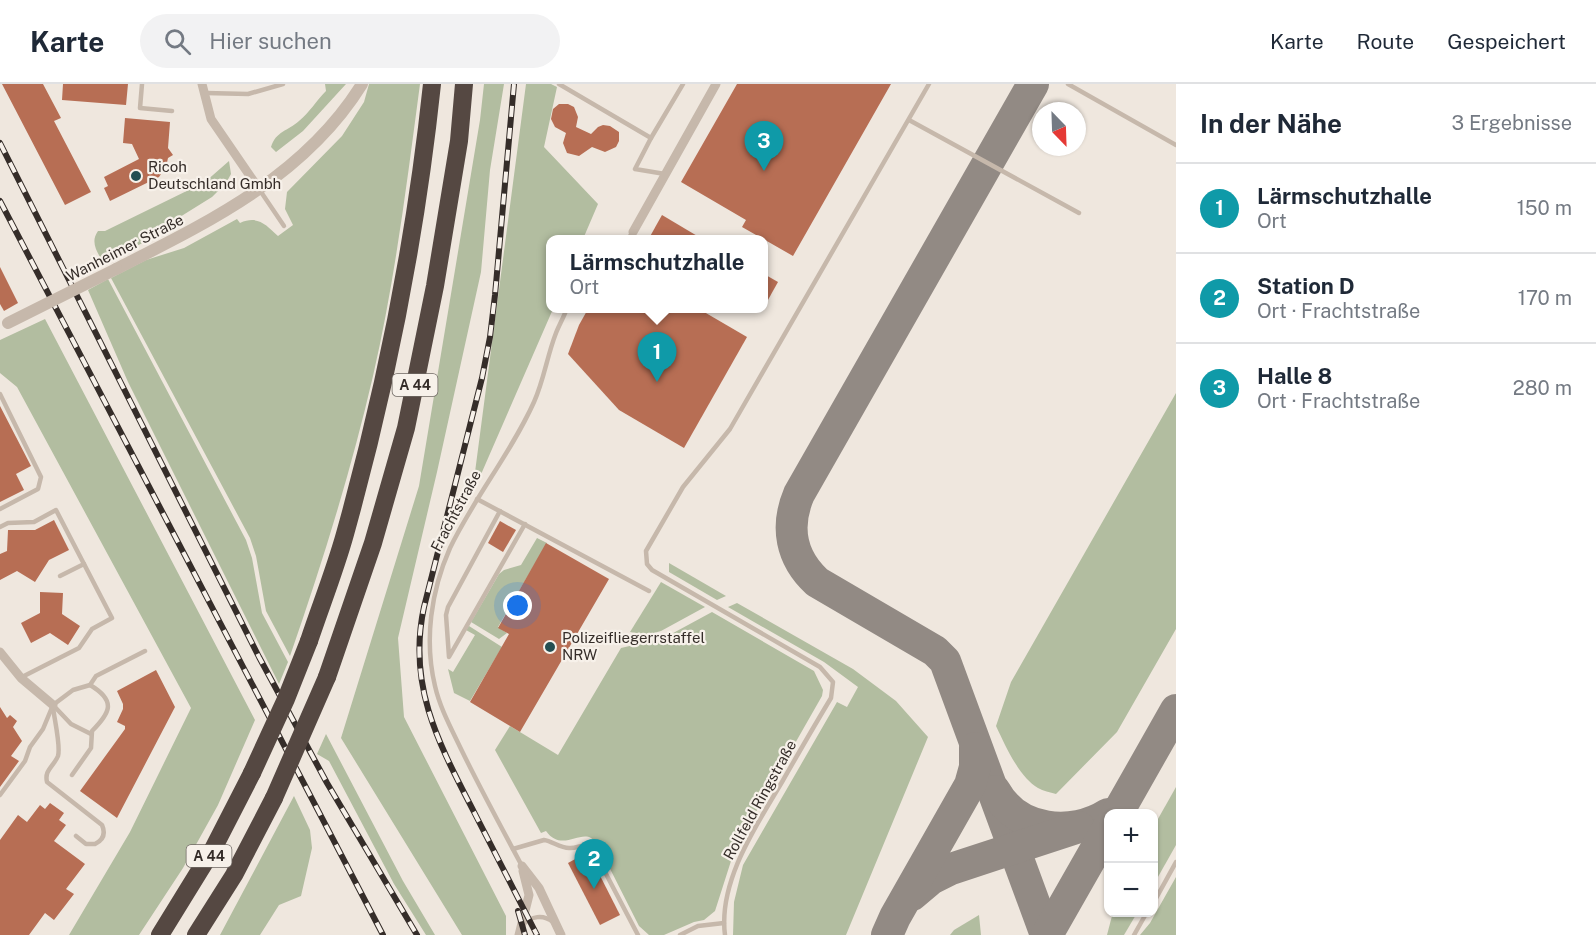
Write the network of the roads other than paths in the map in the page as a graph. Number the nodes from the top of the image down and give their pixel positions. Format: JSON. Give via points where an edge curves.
{"nodes":[{"id":1,"x":142,"y":84,"type":"edge"},
{"id":2,"x":283,"y":84,"type":"edge"},
{"id":3,"x":362,"y":84,"type":"edge"},
{"id":4,"x":432,"y":84,"type":"edge"},
{"id":5,"x":464,"y":84,"type":"edge"},
{"id":6,"x":559,"y":84,"type":"edge"},
{"id":7,"x":683,"y":84,"type":"edge"},
{"id":8,"x":716,"y":84,"type":"edge"},
{"id":9,"x":929,"y":84,"type":"edge"},
{"id":10,"x":1068,"y":84,"type":"edge"},
{"id":11,"x":202,"y":89,"type":"edge"},
{"id":12,"x":172,"y":111,"type":"dead end"},
{"id":13,"x":909,"y":120,"type":"junction"},
{"id":14,"x":651,"y":138,"type":"junction"},
{"id":15,"x":1176,"y":145,"type":"edge"},
{"id":16,"x":665,"y":174,"type":"junction"},
{"id":17,"x":259,"y":189,"type":"junction"},
{"id":18,"x":1079,"y":213,"type":"dead end"},
{"id":19,"x":284,"y":226,"type":"dead end"},
{"id":20,"x":631,"y":235,"type":"edge"},
{"id":21,"x":565,"y":313,"type":"edge"},
{"id":22,"x":4,"y":325,"type":"edge"},
{"id":23,"x":0,"y":394,"type":"edge"},
{"id":24,"x":477,"y":500,"type":"junction"},
{"id":25,"x":0,"y":509,"type":"edge"},
{"id":26,"x":500,"y":511,"type":"junction"},
{"id":27,"x":525,"y":524,"type":"junction"},
{"id":28,"x":0,"y":527,"type":"edge"},
{"id":29,"x":84,"y":564,"type":"junction"},
{"id":30,"x":60,"y":576,"type":"dead end"},
{"id":31,"x":649,"y":591,"type":"dead end"},
{"id":32,"x":145,"y":651,"type":"dead end"},
{"id":33,"x":0,"y":652,"type":"edge"},
{"id":34,"x":21,"y":678,"type":"junction"},
{"id":35,"x":90,"y":685,"type":"junction"},
{"id":36,"x":53,"y":705,"type":"junction"},
{"id":37,"x":91,"y":734,"type":"junction"},
{"id":38,"x":72,"y":775,"type":"dead end"},
{"id":39,"x":0,"y":795,"type":"edge"},
{"id":40,"x":76,"y":836,"type":"dead end"},
{"id":41,"x":513,"y":849,"type":"junction"},
{"id":42,"x":1176,"y":862,"type":"edge"},
{"id":43,"x":522,"y":866,"type":"junction"},
{"id":44,"x":1158,"y":895,"type":"edge"},
{"id":45,"x":1144,"y":917,"type":"edge"},
{"id":46,"x":724,"y":923,"type":"junction"},
{"id":47,"x":555,"y":924,"type":"junction"},
{"id":48,"x":520,"y":932,"type":"edge"},
{"id":49,"x":160,"y":935,"type":"edge"},
{"id":50,"x":196,"y":935,"type":"edge"},
{"id":51,"x":561,"y":935,"type":"edge"},
{"id":52,"x":638,"y":935,"type":"edge"},
{"id":53,"x":679,"y":935,"type":"edge"},
{"id":54,"x":725,"y":935,"type":"edge"},
{"id":55,"x":1134,"y":935,"type":"edge"}],
"edges":[{"from":1,"to":12,"type":"lane","via":[[140,108]]},
{"from":2,"to":11,"type":"lane","via":[[248,94]]},
{"from":3,"to":17,"type":"street","name":"Wanheimer Straße","via":[[317,142]]},
{"from":4,"to":49,"type":"highway","number":"A 44","bridge":true,"via":[[404,279],[345,536],[309,641],[252,773],[213,849]]},
{"from":5,"to":50,"type":"highway","number":"A 44","bridge":true,"via":[[459,141],[435,286],[406,428],[373,543],[327,677],[274,798],[234,875]]},
{"from":6,"to":14,"type":"lane"},
{"from":7,"to":14,"type":"lane"},
{"from":8,"to":16,"type":"street"},
{"from":9,"to":13,"type":"lane"},
{"from":10,"to":15,"type":"lane"},
{"from":11,"to":17,"type":"street","via":[[211,118]]},
{"from":13,"to":18,"type":"lane"},
{"from":13,"to":46,"type":"lane","name":"Rollfeld Ringstraße","via":[[730,429],[683,487],[646,551],[651,570],[820,668],[833,682],[831,698],[737,864]]},
{"from":14,"to":16,"type":"lane","via":[[635,169]]},
{"from":16,"to":20,"type":"street"},
{"from":17,"to":19,"type":"lane"},
{"from":17,"to":22,"type":"street","name":"Wanheimer Straße","bridge":true,"via":[[202,226]]},
{"from":21,"to":24,"type":"lane","name":"Frachtstraße","via":[[534,403]]},
{"from":23,"to":25,"type":"lane","via":[[41,477],[38,489]]},
{"from":24,"to":26,"type":"lane"},
{"from":24,"to":41,"type":"lane","name":"Frachtstraße","via":[[449,550],[436,586],[429,640],[431,662],[444,714]]},
{"from":26,"to":27,"type":"lane"},
{"from":26,"to":27,"type":"lane","via":[[448,607],[449,657]]},
{"from":27,"to":31,"type":"lane"},
{"from":28,"to":29,"type":"lane","via":[[34,522],[56,510]]},
{"from":29,"to":30,"type":"lane"},
{"from":29,"to":34,"type":"lane","via":[[112,618],[92,629],[79,648]]},
{"from":32,"to":35,"type":"lane","via":[[96,676]]},
{"from":33,"to":34,"type":"street"},
{"from":34,"to":36,"type":"street"},
{"from":35,"to":36,"type":"lane","via":[[73,690]]},
{"from":35,"to":37,"type":"lane","via":[[105,697],[108,707],[104,719]]},
{"from":36,"to":37,"type":"lane","via":[[71,724]]},
{"from":36,"to":39,"type":"lane","via":[[26,761]]},
{"from":36,"to":40,"type":"lane","via":[[58,753],[47,782],[102,825],[104,831],[103,837],[90,845]]},
{"from":37,"to":38,"type":"lane","via":[[91,748]]},
{"from":41,"to":43,"type":"lane","name":"Frachtstraße"},
{"from":41,"to":52,"type":"lane","via":[[544,840],[572,849],[589,845]]},
{"from":42,"to":44,"type":"lane"},
{"from":43,"to":47,"type":"street","name":"Frachtstraße","via":[[539,888]]},
{"from":43,"to":48,"type":"street","name":"Frachtstraße","via":[[529,895]]},
{"from":45,"to":55,"type":"lane"},
{"from":46,"to":53,"type":"lane","via":[[698,926]]},
{"from":46,"to":54,"type":"lane","name":"Rollfeld Ringstraße"},
{"from":47,"to":48,"type":"lane","via":[[539,917],[528,920]]},
{"from":47,"to":51,"type":"street","name":"Frachtstraße"}]}
